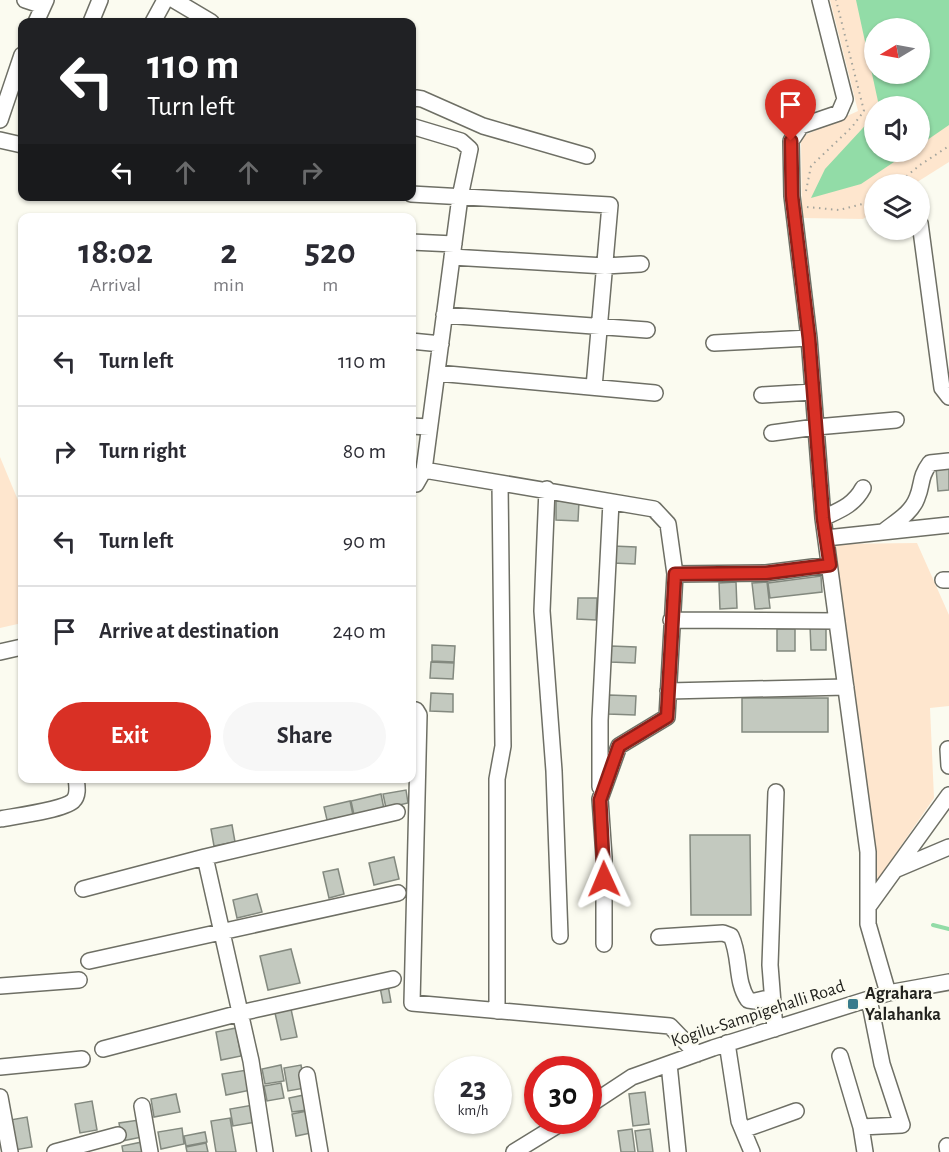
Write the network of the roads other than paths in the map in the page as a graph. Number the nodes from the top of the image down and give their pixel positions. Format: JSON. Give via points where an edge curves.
{"nodes":[{"id":1,"x":25,"y":0,"type":"edge"},
{"id":2,"x":100,"y":0,"type":"edge"},
{"id":3,"x":165,"y":0,"type":"edge"},
{"id":4,"x":174,"y":0,"type":"edge"},
{"id":5,"x":820,"y":0,"type":"edge"},
{"id":6,"x":45,"y":3,"type":"edge"},
{"id":7,"x":38,"y":18,"type":"edge"},
{"id":8,"x":93,"y":18,"type":"edge"},
{"id":9,"x":155,"y":18,"type":"edge"},
{"id":10,"x":204,"y":18,"type":"edge"},
{"id":11,"x":18,"y":64,"type":"edge"},
{"id":12,"x":5,"y":91,"type":"edge"},
{"id":13,"x":416,"y":98,"type":"edge"},
{"id":14,"x":0,"y":120,"type":"edge"},
{"id":15,"x":416,"y":128,"type":"edge"},
{"id":16,"x":0,"y":140,"type":"edge"},
{"id":17,"x":18,"y":144,"type":"edge"},
{"id":18,"x":587,"y":156,"type":"dead end"},
{"id":19,"x":416,"y":194,"type":"edge"},
{"id":20,"x":460,"y":197,"type":"junction"},
{"id":21,"x":922,"y":240,"type":"edge"},
{"id":22,"x":416,"y":243,"type":"edge"},
{"id":23,"x":453,"y":251,"type":"junction"},
{"id":24,"x":641,"y":264,"type":"dead end"},
{"id":25,"x":604,"y":266,"type":"junction"},
{"id":26,"x":444,"y":315,"type":"junction"},
{"id":27,"x":599,"y":327,"type":"junction"},
{"id":28,"x":648,"y":330,"type":"dead end"},
{"id":29,"x":809,"y":338,"type":"junction"},
{"id":30,"x":416,"y":342,"type":"edge"},
{"id":31,"x":714,"y":343,"type":"dead end"},
{"id":32,"x":441,"y":344,"type":"junction"},
{"id":33,"x":436,"y":373,"type":"junction"},
{"id":34,"x":594,"y":387,"type":"junction"},
{"id":35,"x":813,"y":392,"type":"junction"},
{"id":36,"x":655,"y":393,"type":"dead end"},
{"id":37,"x":762,"y":395,"type":"dead end"},
{"id":38,"x":949,"y":397,"type":"edge"},
{"id":39,"x":896,"y":420,"type":"dead end"},
{"id":40,"x":416,"y":426,"type":"edge"},
{"id":41,"x":429,"y":427,"type":"junction"},
{"id":42,"x":816,"y":427,"type":"junction"},
{"id":43,"x":772,"y":433,"type":"dead end"},
{"id":44,"x":949,"y":461,"type":"edge"},
{"id":45,"x":424,"y":470,"type":"junction"},
{"id":46,"x":500,"y":483,"type":"junction"},
{"id":47,"x":416,"y":484,"type":"edge"},
{"id":48,"x":863,"y":488,"type":"dead end"},
{"id":49,"x":548,"y":489,"type":"junction"},
{"id":50,"x":610,"y":502,"type":"junction"},
{"id":51,"x":823,"y":518,"type":"junction"},
{"id":52,"x":949,"y":525,"type":"edge"},
{"id":53,"x":883,"y":532,"type":"junction"},
{"id":54,"x":826,"y":538,"type":"junction"},
{"id":55,"x":830,"y":565,"type":"junction"},
{"id":56,"x":675,"y":574,"type":"junction"},
{"id":57,"x":671,"y":620,"type":"junction"},
{"id":58,"x":837,"y":621,"type":"junction"},
{"id":59,"x":18,"y":648,"type":"edge"},
{"id":60,"x":0,"y":652,"type":"edge"},
{"id":61,"x":846,"y":687,"type":"junction"},
{"id":62,"x":668,"y":691,"type":"junction"},
{"id":63,"x":416,"y":710,"type":"edge"},
{"id":64,"x":948,"y":749,"type":"edge"},
{"id":65,"x":949,"y":766,"type":"edge"},
{"id":66,"x":77,"y":783,"type":"edge"},
{"id":67,"x":776,"y":792,"type":"dead end"},
{"id":68,"x":949,"y":795,"type":"edge"},
{"id":69,"x":600,"y":800,"type":"junction"},
{"id":70,"x":397,"y":812,"type":"dead end"},
{"id":71,"x":0,"y":819,"type":"edge"},
{"id":72,"x":949,"y":847,"type":"edge"},
{"id":73,"x":205,"y":857,"type":"junction"},
{"id":74,"x":896,"y":870,"type":"junction"},
{"id":75,"x":83,"y":890,"type":"dead end"},
{"id":76,"x":398,"y":893,"type":"dead end"},
{"id":77,"x":868,"y":908,"type":"junction"},
{"id":78,"x":222,"y":932,"type":"junction"},
{"id":79,"x":560,"y":936,"type":"dead end"},
{"id":80,"x":659,"y":937,"type":"dead end"},
{"id":81,"x":604,"y":944,"type":"dead end"},
{"id":82,"x":89,"y":961,"type":"dead end"},
{"id":83,"x":393,"y":979,"type":"dead end"},
{"id":84,"x":79,"y":980,"type":"dead end"},
{"id":85,"x":949,"y":982,"type":"edge"},
{"id":86,"x":0,"y":986,"type":"edge"},
{"id":87,"x":888,"y":993,"type":"junction"},
{"id":88,"x":772,"y":997,"type":"junction"},
{"id":89,"x":869,"y":999,"type":"junction"},
{"id":90,"x":497,"y":1011,"type":"junction"},
{"id":91,"x":240,"y":1013,"type":"junction"},
{"id":92,"x":775,"y":1029,"type":"junction"},
{"id":93,"x":727,"y":1043,"type":"junction"},
{"id":94,"x":104,"y":1049,"type":"dead end"},
{"id":95,"x":697,"y":1054,"type":"junction"},
{"id":96,"x":840,"y":1056,"type":"dead end"},
{"id":97,"x":82,"y":1059,"type":"dead end"},
{"id":98,"x":669,"y":1064,"type":"junction"},
{"id":99,"x":0,"y":1067,"type":"edge"},
{"id":100,"x":307,"y":1075,"type":"dead end"},
{"id":101,"x":0,"y":1097,"type":"edge"},
{"id":102,"x":602,"y":1097,"type":"edge"},
{"id":103,"x":142,"y":1106,"type":"dead end"},
{"id":104,"x":796,"y":1111,"type":"dead end"},
{"id":105,"x":861,"y":1127,"type":"junction"},
{"id":106,"x":743,"y":1130,"type":"junction"},
{"id":107,"x":547,"y":1134,"type":"edge"},
{"id":108,"x":118,"y":1135,"type":"dead end"},
{"id":109,"x":526,"y":1150,"type":"edge"},
{"id":110,"x":10,"y":1152,"type":"edge"},
{"id":111,"x":56,"y":1152,"type":"edge"},
{"id":112,"x":150,"y":1152,"type":"edge"},
{"id":113,"x":265,"y":1152,"type":"edge"},
{"id":114,"x":320,"y":1152,"type":"edge"},
{"id":115,"x":678,"y":1152,"type":"edge"},
{"id":116,"x":752,"y":1152,"type":"edge"},
{"id":117,"x":865,"y":1152,"type":"edge"}],
"edges":[{"from":1,"to":6,"type":"street"},
{"from":2,"to":8,"type":"street"},
{"from":3,"to":9,"type":"street"},
{"from":4,"to":10,"type":"street"},
{"from":5,"to":29,"type":"street","via":[[845,99],[838,113],[801,126],[791,141],[792,196]]},
{"from":6,"to":7,"type":"street"},
{"from":11,"to":12,"type":"street"},
{"from":12,"to":14,"type":"street"},
{"from":13,"to":18,"type":"street","via":[[483,126]]},
{"from":15,"to":20,"type":"street","via":[[461,141],[470,149]]},
{"from":16,"to":17,"type":"street"},
{"from":19,"to":20,"type":"street"},
{"from":20,"to":23,"type":"street"},
{"from":20,"to":25,"type":"street","via":[[609,206]]},
{"from":21,"to":38,"type":"street","via":[[942,388]]},
{"from":22,"to":23,"type":"street"},
{"from":23,"to":25,"type":"street"},
{"from":23,"to":26,"type":"street"},
{"from":24,"to":25,"type":"street"},
{"from":25,"to":27,"type":"street"},
{"from":26,"to":27,"type":"street"},
{"from":26,"to":32,"type":"street"},
{"from":27,"to":28,"type":"street"},
{"from":27,"to":34,"type":"street"},
{"from":29,"to":31,"type":"street"},
{"from":29,"to":35,"type":"street"},
{"from":30,"to":32,"type":"street"},
{"from":32,"to":33,"type":"street"},
{"from":33,"to":34,"type":"street"},
{"from":33,"to":41,"type":"street"},
{"from":34,"to":36,"type":"street"},
{"from":35,"to":37,"type":"street"},
{"from":35,"to":42,"type":"street"},
{"from":39,"to":42,"type":"street"},
{"from":40,"to":41,"type":"street"},
{"from":41,"to":45,"type":"street"},
{"from":42,"to":43,"type":"street"},
{"from":42,"to":51,"type":"street"},
{"from":44,"to":53,"type":"street","via":[[930,463],[922,474],[910,511]]},
{"from":45,"to":46,"type":"street"},
{"from":45,"to":47,"type":"street"},
{"from":46,"to":49,"type":"street"},
{"from":46,"to":90,"type":"street","via":[[503,746],[497,779]]},
{"from":48,"to":51,"type":"street","via":[[850,505]]},
{"from":49,"to":50,"type":"street"},
{"from":49,"to":79,"type":"street","via":[[542,611],[554,771]]},
{"from":50,"to":56,"type":"street","via":[[654,509],[668,524]]},
{"from":50,"to":69,"type":"street"},
{"from":51,"to":54,"type":"street"},
{"from":52,"to":53,"type":"street"},
{"from":53,"to":54,"type":"street"},
{"from":54,"to":55,"type":"street"},
{"from":55,"to":56,"type":"street","via":[[766,573]]},
{"from":55,"to":58,"type":"street"},
{"from":56,"to":57,"type":"street"},
{"from":57,"to":58,"type":"street"},
{"from":57,"to":62,"type":"street"},
{"from":58,"to":61,"type":"street"},
{"from":59,"to":60,"type":"street"},
{"from":61,"to":62,"type":"street"},
{"from":61,"to":77,"type":"street","via":[[868,852]]},
{"from":62,"to":69,"type":"street","via":[[667,717],[619,746]]},
{"from":63,"to":90,"type":"street","via":[[419,715],[411,1003]]},
{"from":64,"to":65,"type":"street"},
{"from":66,"to":71,"type":"street","via":[[75,799],[66,806]]},
{"from":67,"to":88,"type":"street"},
{"from":68,"to":74,"type":"street"},
{"from":69,"to":81,"type":"street"},
{"from":70,"to":73,"type":"street"},
{"from":72,"to":74,"type":"street"},
{"from":73,"to":75,"type":"street"},
{"from":73,"to":78,"type":"street"},
{"from":74,"to":77,"type":"street"},
{"from":76,"to":78,"type":"street"},
{"from":77,"to":87,"type":"street","via":[[868,924]]},
{"from":78,"to":82,"type":"street"},
{"from":78,"to":91,"type":"street"},
{"from":80,"to":88,"type":"street","via":[[723,933],[731,936],[742,991],[748,1000]]},
{"from":83,"to":91,"type":"street"},
{"from":84,"to":86,"type":"street"},
{"from":85,"to":87,"type":"street","name":"Kogilu-Sampigehalli Road"},
{"from":87,"to":89,"type":"street","name":"Kogilu-Sampigehalli Road"},
{"from":88,"to":92,"type":"street"},
{"from":89,"to":92,"type":"street","name":"Kogilu-Sampigehalli Road"},
{"from":89,"to":105,"type":"street","via":[[882,1064],[902,1125]]},
{"from":90,"to":95,"type":"street","via":[[670,1026]]},
{"from":91,"to":94,"type":"street"},
{"from":91,"to":113,"type":"street"},
{"from":92,"to":93,"type":"street","name":"Kogilu-Sampigehalli Road"},
{"from":93,"to":95,"type":"street","name":"Kogilu-Sampigehalli Road"},
{"from":93,"to":106,"type":"street"},
{"from":95,"to":98,"type":"street","name":"Kogilu-Sampigehalli Road"},
{"from":96,"to":105,"type":"street"},
{"from":97,"to":99,"type":"street"},
{"from":98,"to":102,"type":"street","name":"Kogilu-Sampigehalli Road","via":[[632,1077]]},
{"from":98,"to":115,"type":"street"},
{"from":100,"to":114,"type":"street"},
{"from":101,"to":110,"type":"street"},
{"from":103,"to":112,"type":"street"},
{"from":104,"to":106,"type":"street"},
{"from":105,"to":117,"type":"street"},
{"from":106,"to":116,"type":"street"},
{"from":107,"to":109,"type":"street"},
{"from":108,"to":111,"type":"street"}]}
